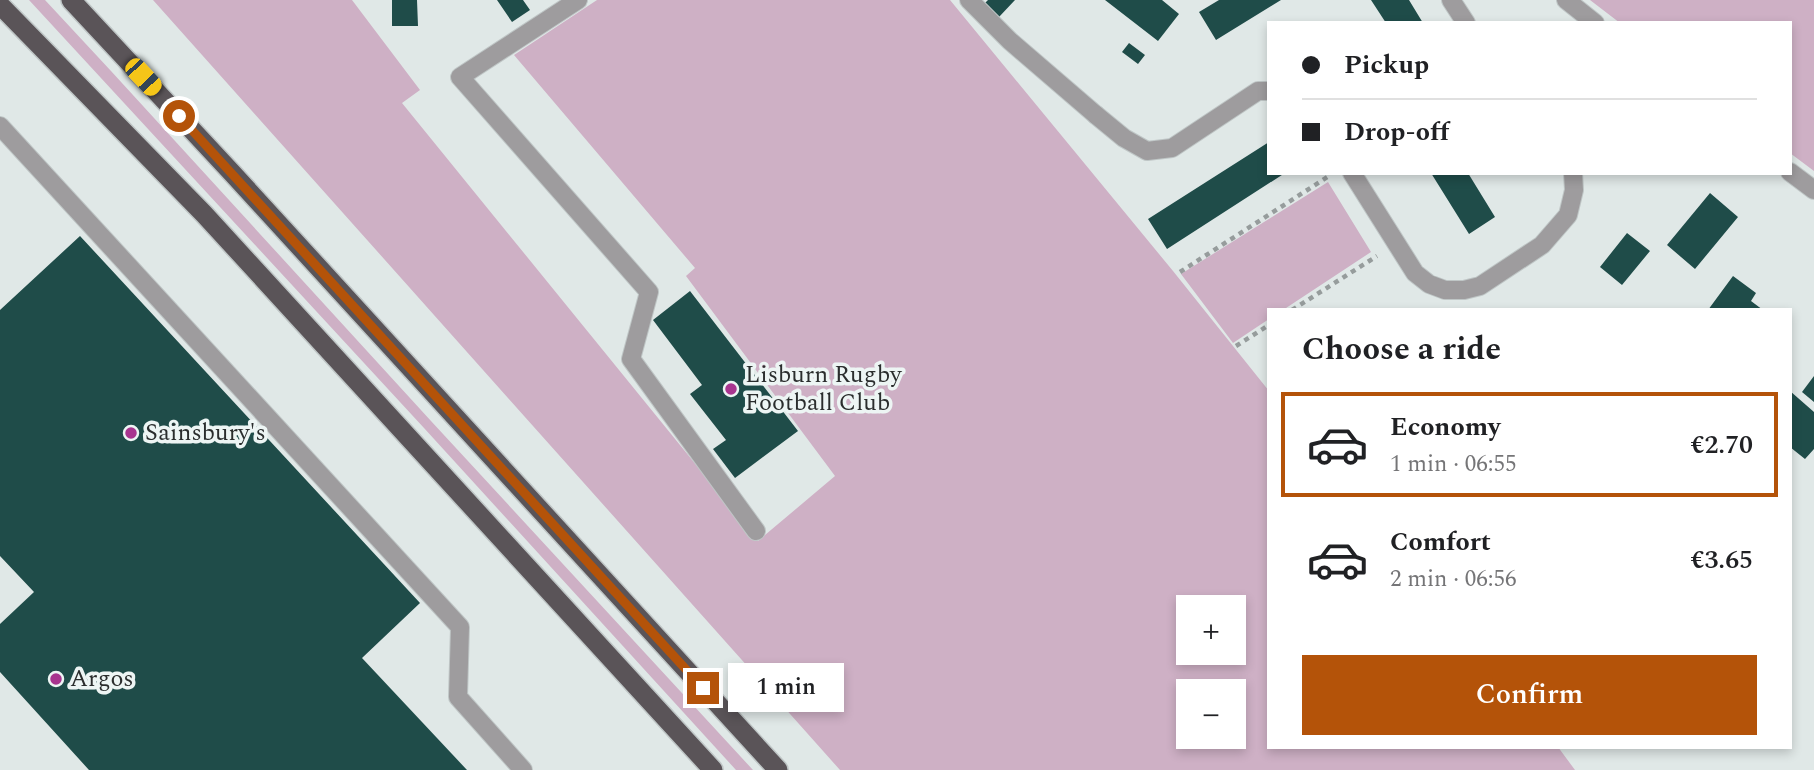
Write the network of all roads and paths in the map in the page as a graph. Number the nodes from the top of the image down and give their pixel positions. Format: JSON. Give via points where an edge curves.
{"nodes":[{"id":1,"x":71,"y":0,"type":"edge"},
{"id":2,"x":578,"y":0,"type":"edge"},
{"id":3,"x":969,"y":0,"type":"edge"},
{"id":4,"x":1451,"y":0,"type":"edge"},
{"id":5,"x":1566,"y":0,"type":"edge"},
{"id":6,"x":0,"y":5,"type":"edge"},
{"id":7,"x":1465,"y":21,"type":"edge"},
{"id":8,"x":1592,"y":21,"type":"edge"},
{"id":9,"x":1267,"y":91,"type":"edge"},
{"id":10,"x":0,"y":125,"type":"edge"},
{"id":11,"x":1792,"y":174,"type":"edge"},
{"id":12,"x":1331,"y":175,"type":"edge"},
{"id":13,"x":1353,"y":175,"type":"edge"},
{"id":14,"x":1573,"y":175,"type":"edge"},
{"id":15,"x":1814,"y":190,"type":"edge"},
{"id":16,"x":1397,"y":244,"type":"junction"},
{"id":17,"x":1180,"y":272,"type":"dead end"},
{"id":18,"x":1295,"y":308,"type":"edge"},
{"id":19,"x":1267,"y":326,"type":"edge"},
{"id":20,"x":1236,"y":346,"type":"dead end"},
{"id":21,"x":756,"y":531,"type":"dead end"},
{"id":22,"x":523,"y":770,"type":"edge"},
{"id":23,"x":713,"y":770,"type":"edge"},
{"id":24,"x":778,"y":770,"type":"edge"}],
"edges":[{"from":1,"to":24,"type":"highway"},
{"from":2,"to":21,"type":"street","via":[[460,77],[649,292],[631,359]]},
{"from":3,"to":9,"type":"street","via":[[1096,115],[1146,150],[1172,148],[1258,91]]},
{"from":4,"to":7,"type":"street"},
{"from":5,"to":8,"type":"street"},
{"from":6,"to":23,"type":"highway","via":[[204,214]]},
{"from":10,"to":22,"type":"street","via":[[460,627],[458,697]]},
{"from":11,"to":15,"type":"street"},
{"from":12,"to":17,"type":"path"},
{"from":13,"to":16,"type":"street"},
{"from":14,"to":16,"type":"street","via":[[1567,215],[1542,245],[1480,286],[1445,290],[1429,284],[1415,273]]},
{"from":16,"to":18,"type":"path"},
{"from":19,"to":20,"type":"path"}]}
